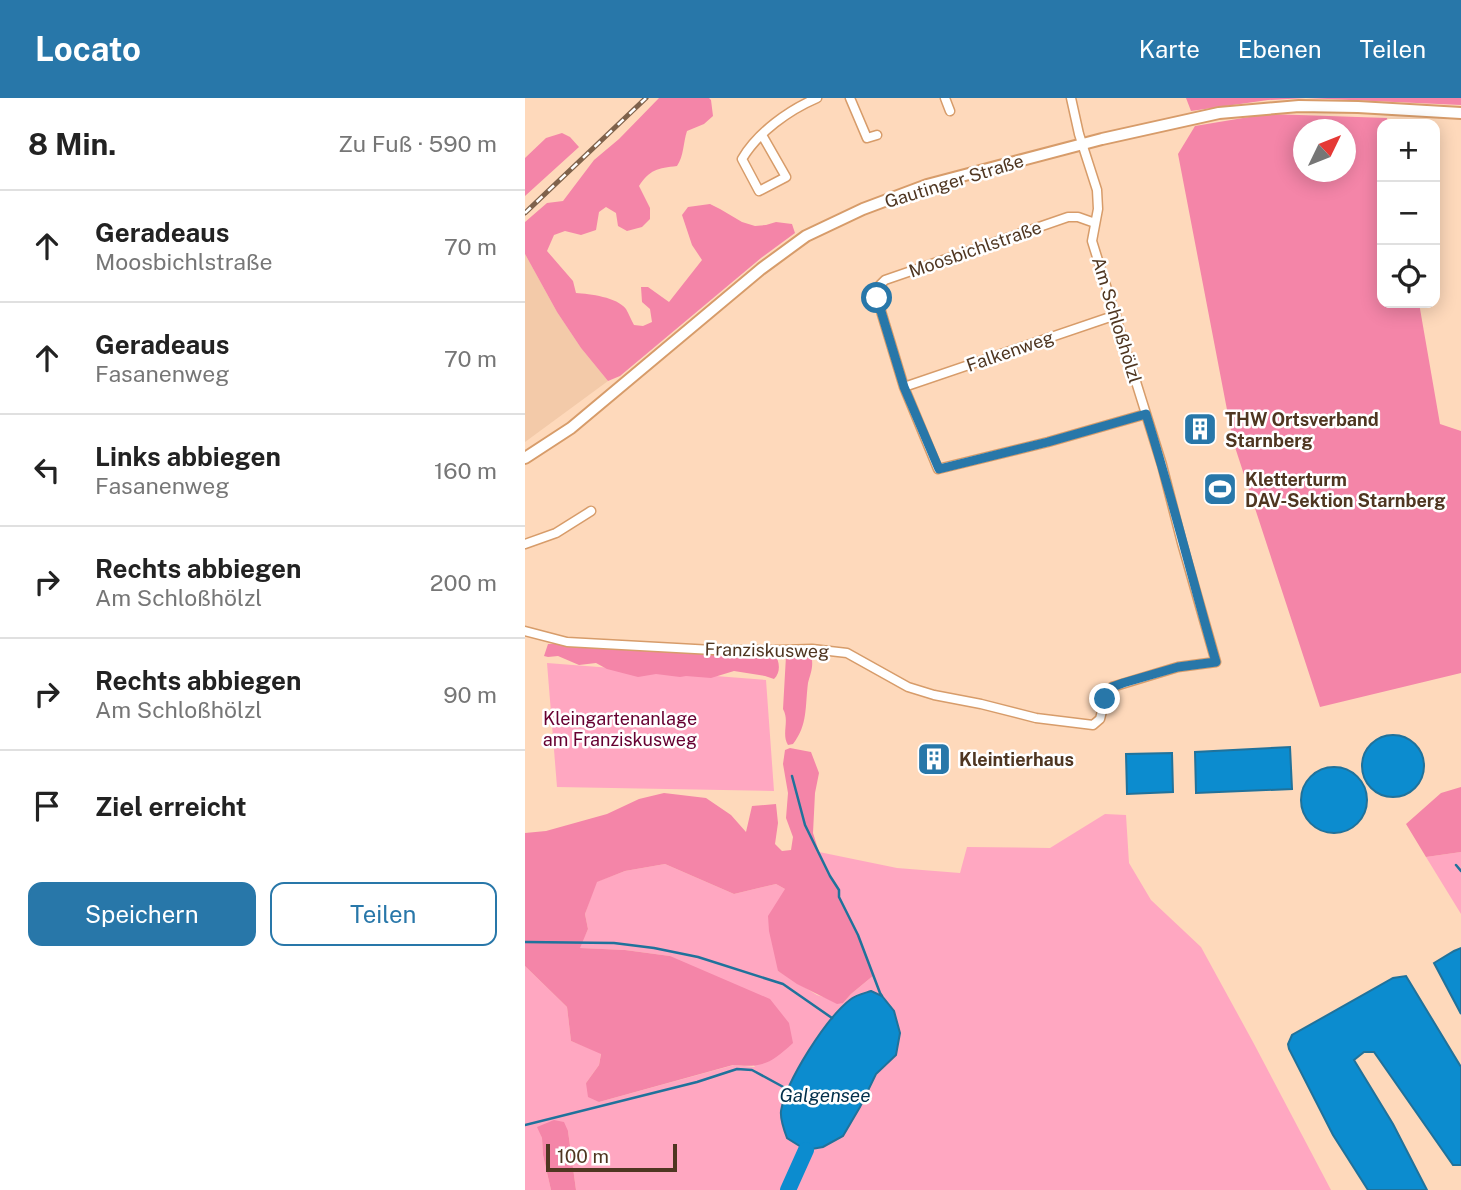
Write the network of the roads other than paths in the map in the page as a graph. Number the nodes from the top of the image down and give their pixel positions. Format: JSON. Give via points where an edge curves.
{"nodes":[{"id":1,"x":817,"y":98,"type":"edge"},
{"id":2,"x":850,"y":98,"type":"edge"},
{"id":3,"x":945,"y":98,"type":"edge"},
{"id":4,"x":1071,"y":98,"type":"edge"},
{"id":5,"x":950,"y":111,"type":"dead end"},
{"id":6,"x":1461,"y":113,"type":"edge"},
{"id":7,"x":762,"y":135,"type":"junction"},
{"id":8,"x":877,"y":135,"type":"dead end"},
{"id":9,"x":1083,"y":145,"type":"junction"},
{"id":10,"x":1095,"y":223,"type":"junction"},
{"id":11,"x":1116,"y":315,"type":"junction"},
{"id":12,"x":904,"y":387,"type":"junction"},
{"id":13,"x":1146,"y":414,"type":"junction"},
{"id":14,"x":525,"y":458,"type":"edge"},
{"id":15,"x":590,"y":511,"type":"dead end"},
{"id":16,"x":525,"y":544,"type":"edge"},
{"id":17,"x":525,"y":631,"type":"edge"},
{"id":18,"x":1105,"y":699,"type":"joint"}],
"edges":[{"from":1,"to":7,"type":"street"},
{"from":2,"to":8,"type":"street","via":[[867,138]]},
{"from":3,"to":5,"type":"street"},
{"from":4,"to":9,"type":"street","name":"Am Schloßhölzl"},
{"from":6,"to":9,"type":"main road","name":"Gautinger Straße","via":[[1264,108],[1219,113]]},
{"from":7,"to":7,"type":"street","via":[[742,159],[759,191],[786,177]]},
{"from":9,"to":10,"type":"street","name":"Am Schloßhölzl","via":[[1097,190]]},
{"from":9,"to":14,"type":"main road","name":"Gautinger Straße","via":[[926,185],[806,236],[571,428]]},
{"from":10,"to":11,"type":"street","name":"Am Schloßhölzl","via":[[1092,241]]},
{"from":10,"to":12,"type":"street","name":"Moosbichlstraße","via":[[1068,217],[885,280],[878,287],[877,298]]},
{"from":11,"to":12,"type":"street","name":"Falkenweg"},
{"from":11,"to":13,"type":"street","name":"Am Schloßhölzl"},
{"from":12,"to":13,"type":"street","name":"Moosbichlstraße","via":[[939,469]]},
{"from":13,"to":18,"type":"street","name":"Am Schloßhölzl","via":[[1216,662],[1123,683],[1112,687]]},
{"from":15,"to":16,"type":"street","via":[[556,533]]},
{"from":17,"to":18,"type":"street","name":"Franziskusweg","via":[[566,642],[847,653],[908,687],[934,695],[1037,718],[1093,725],[1100,719]]}]}
